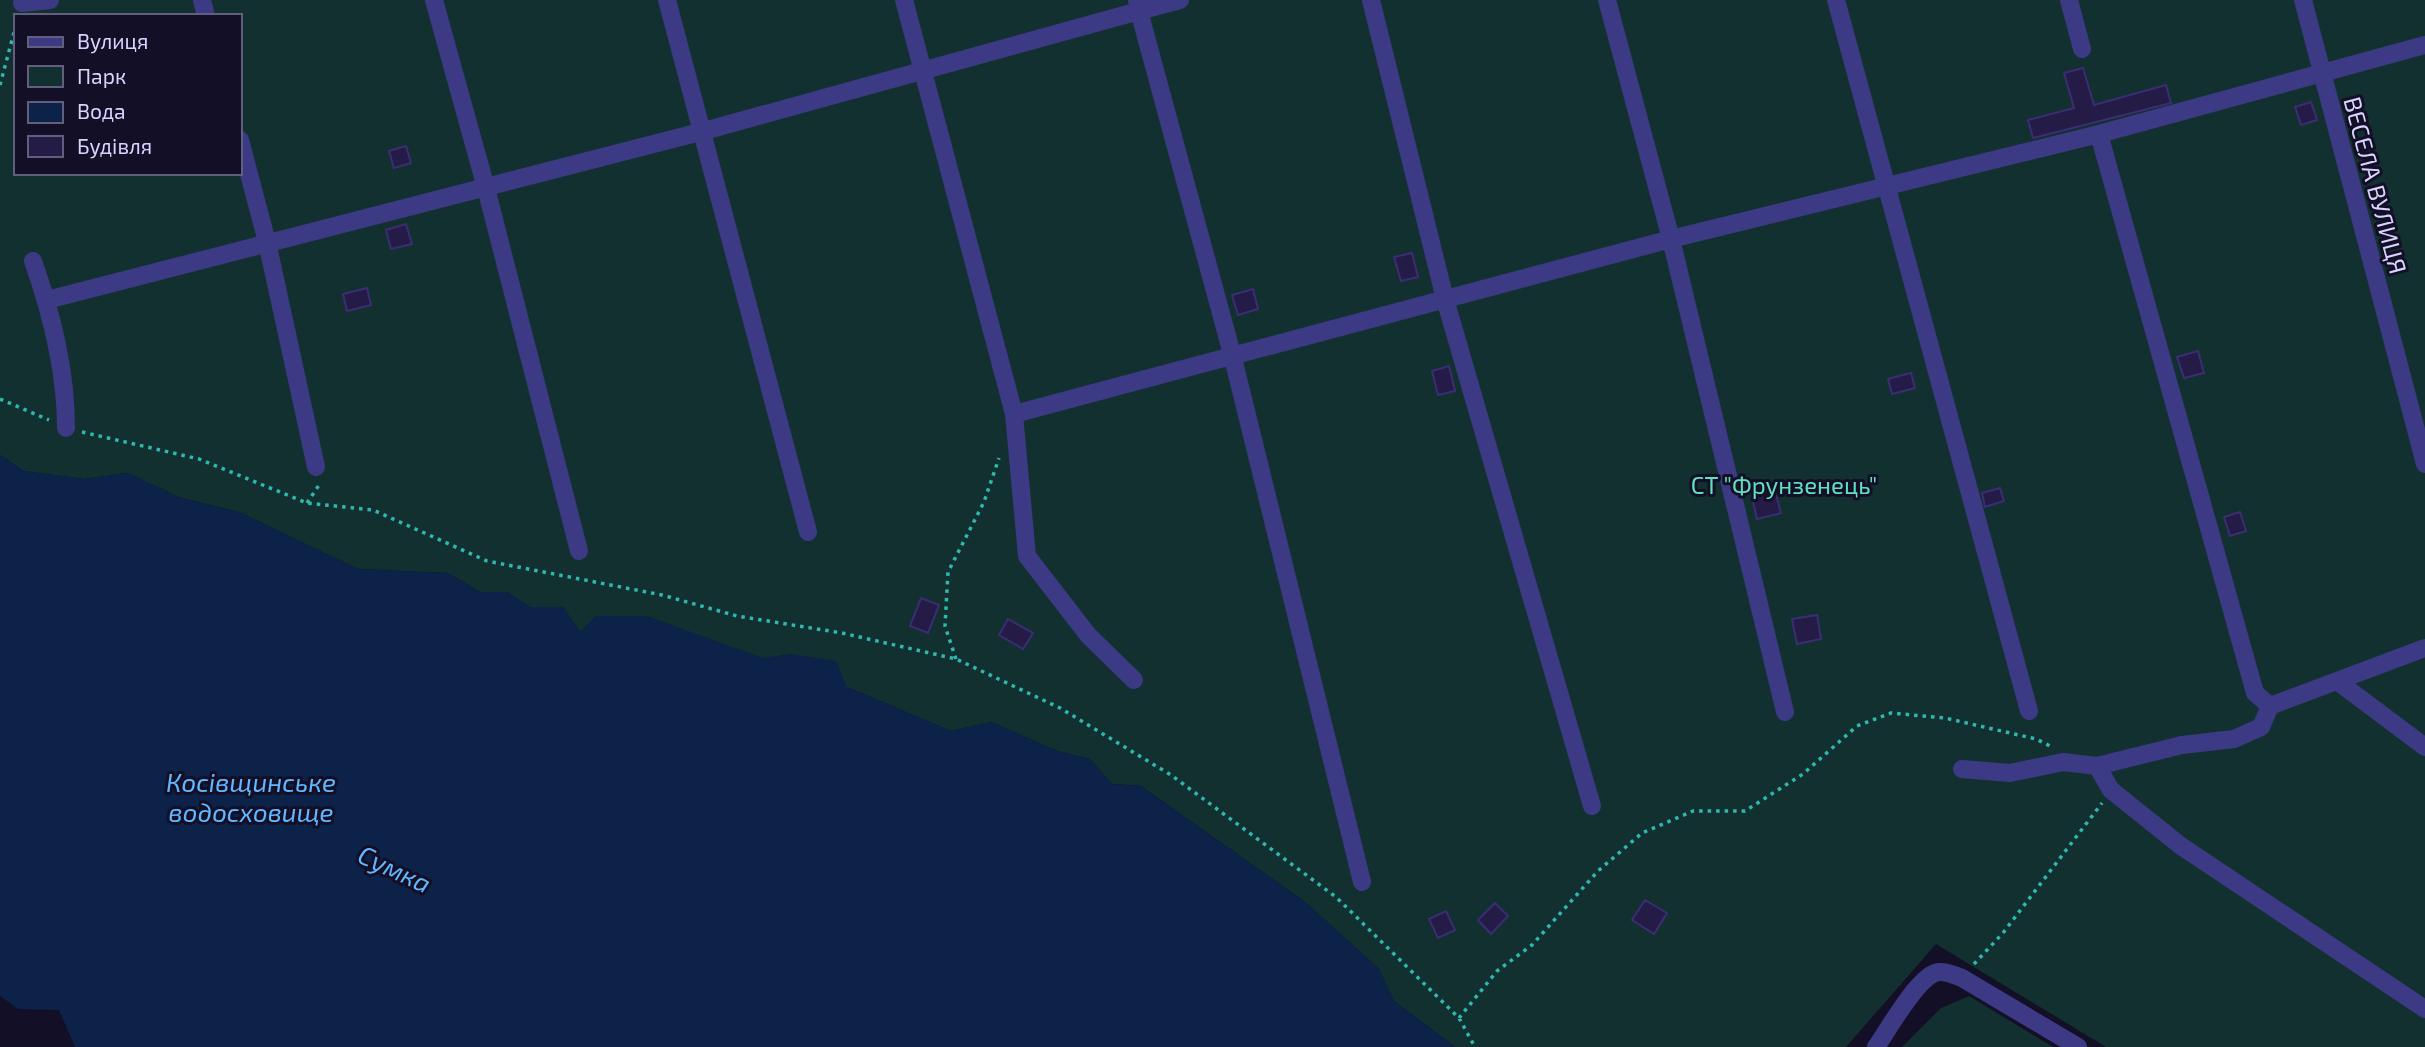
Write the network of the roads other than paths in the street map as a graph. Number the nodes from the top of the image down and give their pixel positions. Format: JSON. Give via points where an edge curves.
{"nodes":[{"id":1,"x":50,"y":0,"type":"edge"},
{"id":2,"x":434,"y":0,"type":"edge"},
{"id":3,"x":667,"y":0,"type":"edge"},
{"id":4,"x":904,"y":0,"type":"edge"},
{"id":5,"x":1180,"y":0,"type":"edge"},
{"id":6,"x":1371,"y":0,"type":"edge"},
{"id":7,"x":1607,"y":0,"type":"edge"},
{"id":8,"x":1836,"y":0,"type":"edge"},
{"id":9,"x":2069,"y":0,"type":"edge"},
{"id":10,"x":2303,"y":0,"type":"edge"},
{"id":11,"x":22,"y":3,"type":"dead end"},
{"id":12,"x":1138,"y":5,"type":"edge"},
{"id":13,"x":2425,"y":45,"type":"edge"},
{"id":14,"x":2082,"y":49,"type":"dead end"},
{"id":15,"x":925,"y":69,"type":"junction"},
{"id":16,"x":2321,"y":73,"type":"junction"},
{"id":17,"x":704,"y":131,"type":"junction"},
{"id":18,"x":2099,"y":134,"type":"junction"},
{"id":19,"x":242,"y":148,"type":"edge"},
{"id":20,"x":1884,"y":184,"type":"junction"},
{"id":21,"x":486,"y":188,"type":"junction"},
{"id":22,"x":1671,"y":239,"type":"junction"},
{"id":23,"x":267,"y":242,"type":"junction"},
{"id":24,"x":33,"y":261,"type":"dead end"},
{"id":25,"x":1445,"y":299,"type":"junction"},
{"id":26,"x":47,"y":300,"type":"junction"},
{"id":27,"x":1232,"y":354,"type":"junction"},
{"id":28,"x":1014,"y":414,"type":"junction"},
{"id":29,"x":66,"y":428,"type":"road end"},
{"id":30,"x":2425,"y":464,"type":"edge"},
{"id":31,"x":316,"y":467,"type":"dead end"},
{"id":32,"x":808,"y":532,"type":"dead end"},
{"id":33,"x":579,"y":551,"type":"dead end"},
{"id":34,"x":2425,"y":648,"type":"edge"},
{"id":35,"x":1135,"y":680,"type":"dead end"},
{"id":36,"x":2337,"y":681,"type":"junction"},
{"id":37,"x":2270,"y":706,"type":"junction"},
{"id":38,"x":2029,"y":711,"type":"dead end"},
{"id":39,"x":1786,"y":712,"type":"dead end"},
{"id":40,"x":2425,"y":747,"type":"edge"},
{"id":41,"x":2097,"y":766,"type":"junction"},
{"id":42,"x":1962,"y":769,"type":"dead end"},
{"id":43,"x":1592,"y":806,"type":"dead end"},
{"id":44,"x":1362,"y":882,"type":"dead end"},
{"id":45,"x":2425,"y":1009,"type":"edge"},
{"id":46,"x":1876,"y":1047,"type":"edge"},
{"id":47,"x":2078,"y":1047,"type":"edge"}],
"edges":[{"from":1,"to":11,"type":"street"},
{"from":2,"to":21,"type":"street"},
{"from":3,"to":17,"type":"street"},
{"from":4,"to":15,"type":"street"},
{"from":5,"to":12,"type":"street"},
{"from":6,"to":25,"type":"street"},
{"from":7,"to":22,"type":"street"},
{"from":8,"to":20,"type":"street"},
{"from":9,"to":14,"type":"street"},
{"from":10,"to":16,"type":"street","name":"ВЕСЕЛА ВУЛИЦЯ"},
{"from":12,"to":15,"type":"street"},
{"from":12,"to":27,"type":"street"},
{"from":13,"to":16,"type":"street"},
{"from":15,"to":17,"type":"street"},
{"from":15,"to":28,"type":"street"},
{"from":16,"to":18,"type":"street"},
{"from":16,"to":30,"type":"street","name":"ВЕСЕЛА ВУЛИЦЯ"},
{"from":17,"to":21,"type":"street"},
{"from":17,"to":32,"type":"street"},
{"from":18,"to":20,"type":"street"},
{"from":18,"to":37,"type":"street","via":[[2255,693]]},
{"from":19,"to":23,"type":"street"},
{"from":20,"to":22,"type":"street"},
{"from":20,"to":38,"type":"street"},
{"from":21,"to":23,"type":"street"},
{"from":21,"to":33,"type":"street"},
{"from":22,"to":25,"type":"street"},
{"from":22,"to":39,"type":"street"},
{"from":23,"to":26,"type":"street"},
{"from":23,"to":31,"type":"street"},
{"from":24,"to":26,"type":"street"},
{"from":25,"to":27,"type":"street"},
{"from":25,"to":43,"type":"street"},
{"from":26,"to":29,"type":"street","via":[[66,388]]},
{"from":27,"to":28,"type":"street"},
{"from":27,"to":44,"type":"street"},
{"from":28,"to":35,"type":"street","via":[[1027,556],[1088,635]]},
{"from":34,"to":36,"type":"street"},
{"from":36,"to":37,"type":"street"},
{"from":36,"to":40,"type":"street"},
{"from":37,"to":41,"type":"street","via":[[2261,727],[2234,739],[2182,745]]},
{"from":41,"to":42,"type":"street","via":[[2063,762],[2010,773]]},
{"from":41,"to":45,"type":"street","via":[[2111,790],[2181,846]]},
{"from":46,"to":47,"type":"street","via":[[1921,984],[1935,973],[1962,978]]}]}
